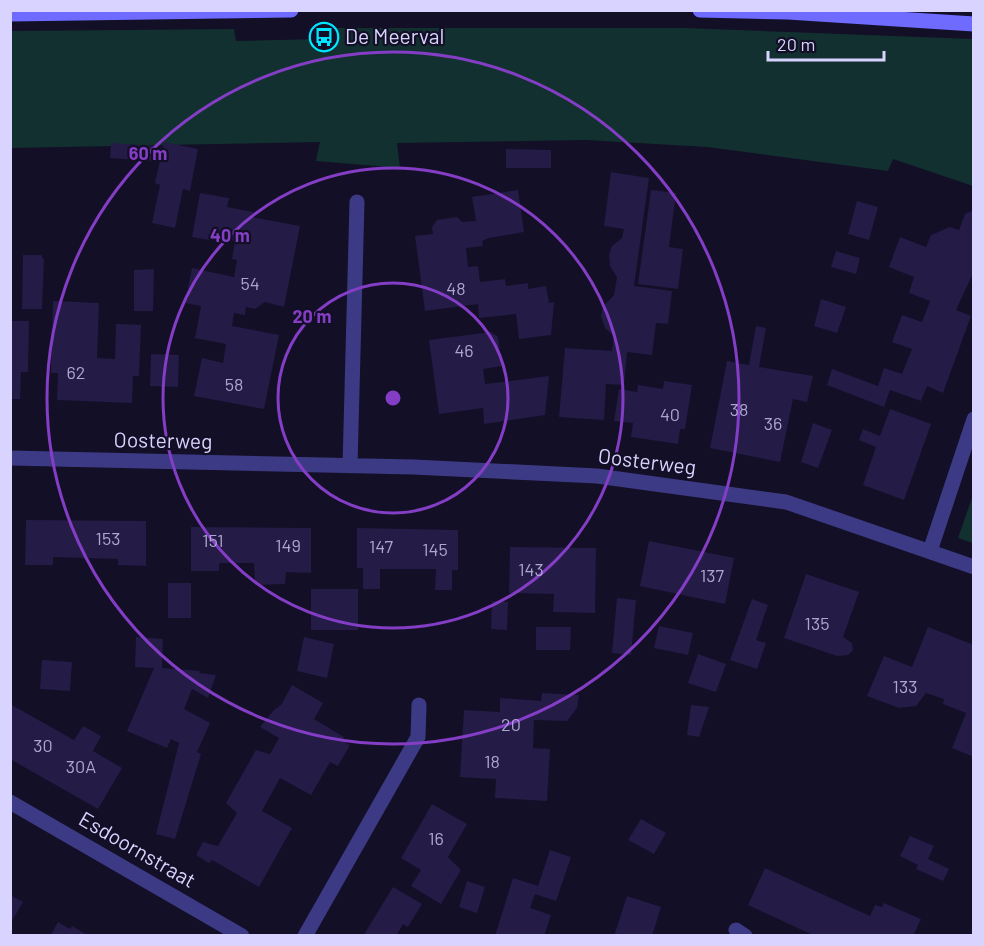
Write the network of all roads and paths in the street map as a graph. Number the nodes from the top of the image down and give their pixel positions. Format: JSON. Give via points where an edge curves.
{"nodes":[{"id":1,"x":291,"y":10,"type":"edge"},
{"id":2,"x":700,"y":10,"type":"edge"},
{"id":3,"x":10,"y":14,"type":"edge"},
{"id":4,"x":974,"y":24,"type":"edge"},
{"id":5,"x":357,"y":202,"type":"dead end"},
{"id":6,"x":974,"y":419,"type":"edge"},
{"id":7,"x":10,"y":458,"type":"edge"},
{"id":8,"x":350,"y":466,"type":"junction"},
{"id":9,"x":930,"y":551,"type":"junction"},
{"id":10,"x":974,"y":567,"type":"edge"},
{"id":11,"x":419,"y":705,"type":"dead end"},
{"id":12,"x":10,"y":802,"type":"edge"},
{"id":13,"x":242,"y":936,"type":"edge"},
{"id":14,"x":305,"y":936,"type":"edge"}],
"edges":[{"from":1,"to":3,"type":"street"},
{"from":2,"to":4,"type":"street"},
{"from":5,"to":8,"type":"street"},
{"from":6,"to":9,"type":"street"},
{"from":7,"to":8,"type":"street","name":"Oosterweg"},
{"from":8,"to":9,"type":"street","name":"Oosterweg","via":[[597,476],[786,502]]},
{"from":9,"to":10,"type":"street","name":"Oosterweg"},
{"from":11,"to":14,"type":"street","via":[[418,738]]},
{"from":12,"to":13,"type":"street","name":"Esdoornstraat"}]}
